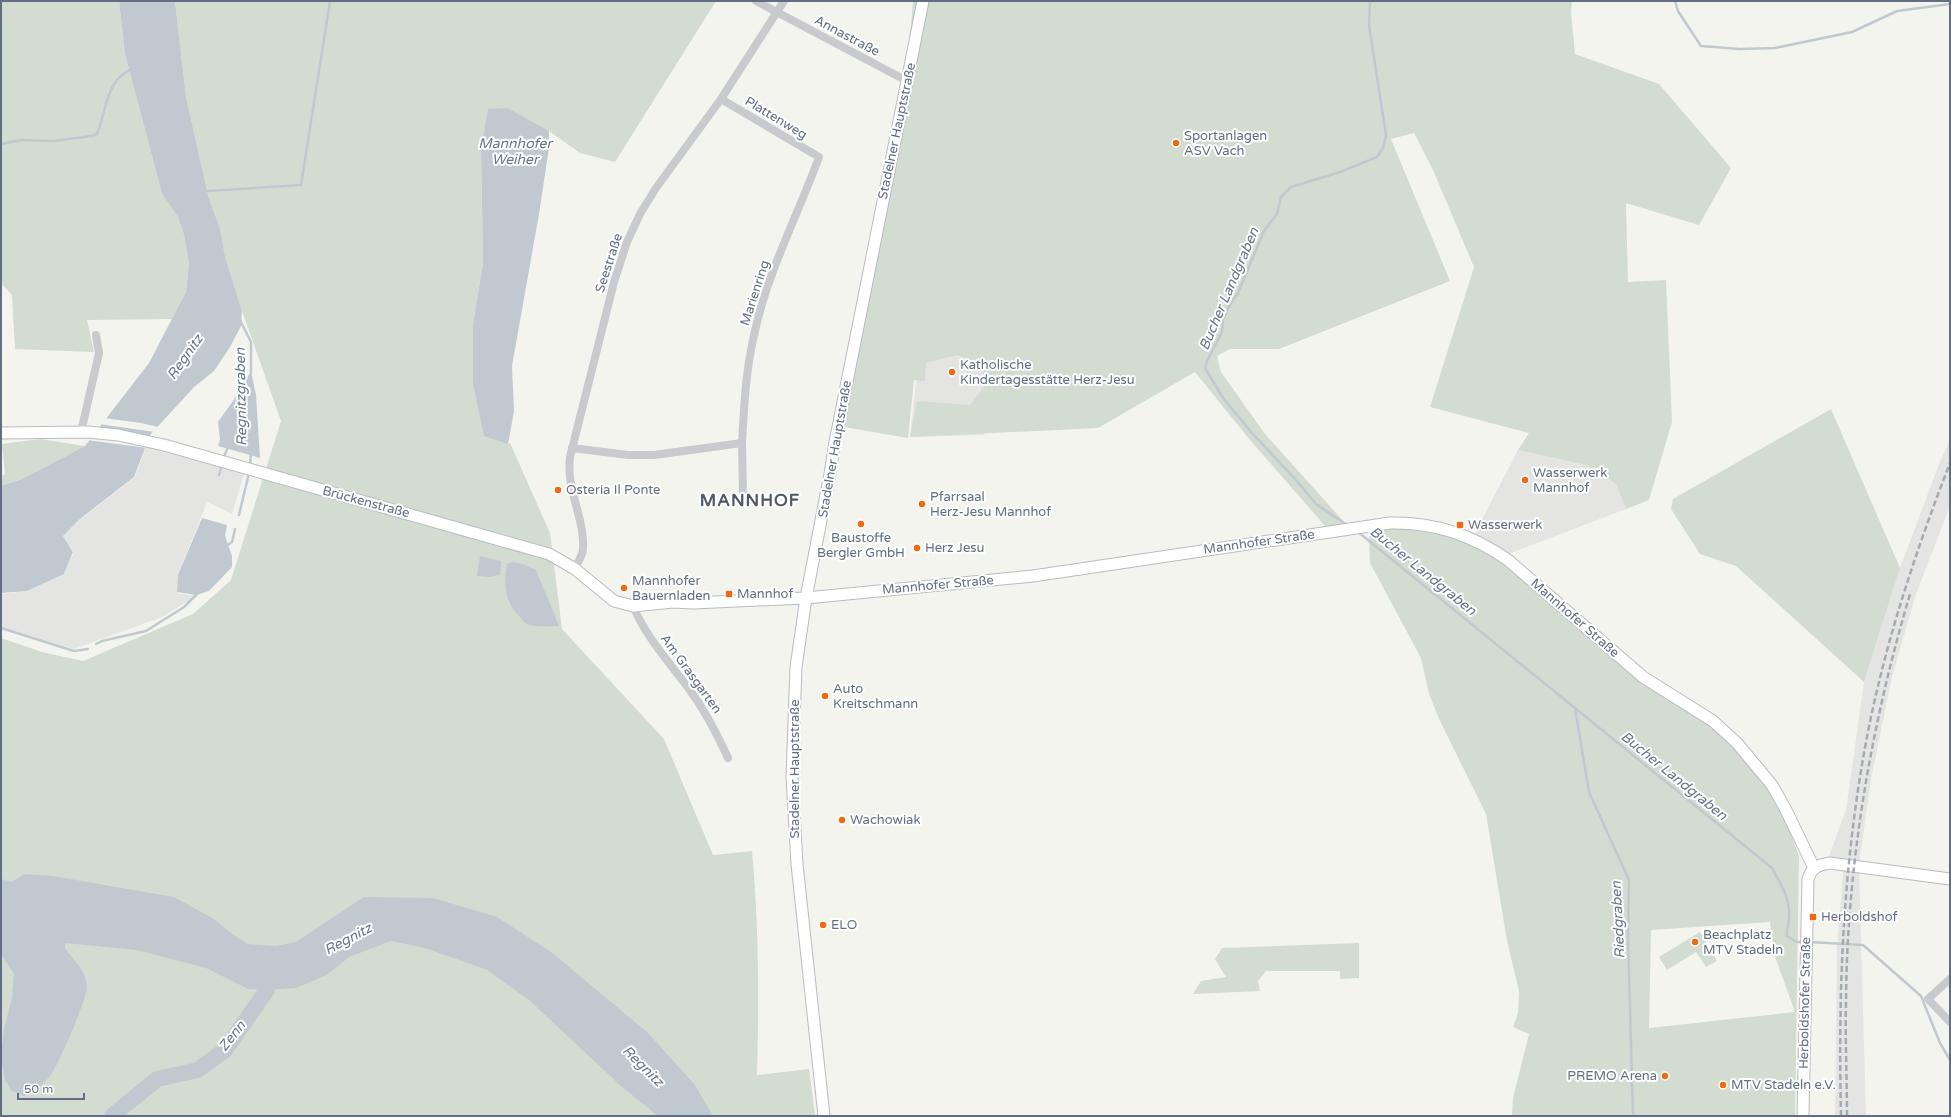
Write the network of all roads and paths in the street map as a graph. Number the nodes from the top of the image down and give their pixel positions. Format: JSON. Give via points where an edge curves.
{"nodes":[{"id":1,"x":756,"y":1,"type":"edge"},
{"id":2,"x":784,"y":1,"type":"edge"},
{"id":3,"x":923,"y":1,"type":"edge"},
{"id":4,"x":777,"y":14,"type":"junction"},
{"id":5,"x":907,"y":81,"type":"junction"},
{"id":6,"x":722,"y":99,"type":"junction"},
{"id":7,"x":819,"y":157,"type":"joint"},
{"id":8,"x":96,"y":335,"type":"dead end"},
{"id":9,"x":85,"y":432,"type":"junction"},
{"id":10,"x":1,"y":433,"type":"edge"},
{"id":11,"x":742,"y":443,"type":"junction"},
{"id":12,"x":572,"y":448,"type":"junction"},
{"id":13,"x":743,"y":496,"type":"dead end"},
{"id":14,"x":574,"y":569,"type":"junction"},
{"id":15,"x":806,"y":598,"type":"junction"},
{"id":16,"x":633,"y":606,"type":"junction"},
{"id":17,"x":728,"y":758,"type":"dead end"},
{"id":18,"x":1814,"y":868,"type":"junction"},
{"id":19,"x":1950,"y":879,"type":"edge"},
{"id":20,"x":1950,"y":979,"type":"edge"},
{"id":21,"x":1950,"y":1022,"type":"edge"},
{"id":22,"x":824,"y":1116,"type":"edge"},
{"id":23,"x":1803,"y":1116,"type":"edge"}],
"edges":[{"from":1,"to":4,"type":"street","name":"Annastraße"},
{"from":2,"to":4,"type":"street","name":"Seestraße"},
{"from":3,"to":5,"type":"main road","name":"Stadelner Hauptstraße"},
{"from":4,"to":5,"type":"street","name":"Annastraße"},
{"from":4,"to":6,"type":"street","name":"Seestraße"},
{"from":5,"to":15,"type":"main road","name":"Stadelner Hauptstraße"},
{"from":6,"to":7,"type":"street","name":"Plattenweg"},
{"from":6,"to":12,"type":"street","name":"Seestraße","via":[[656,188],[627,242],[614,282]]},
{"from":7,"to":11,"type":"street","name":"Marienring","via":[[770,282],[755,330],[744,394]]},
{"from":8,"to":9,"type":"street","via":[[99,353]]},
{"from":9,"to":10,"type":"main road"},
{"from":9,"to":14,"type":"main road","name":"Brückenstraße","via":[[118,435],[154,443],[522,546],[549,554]]},
{"from":11,"to":12,"type":"street","via":[[654,455],[628,455]]},
{"from":11,"to":13,"type":"street","name":"Marienring"},
{"from":12,"to":14,"type":"street","name":"Seestraße","via":[[568,470],[584,550]]},
{"from":14,"to":16,"type":"main road","name":"Mannhofer Straße","via":[[614,601]]},
{"from":15,"to":16,"type":"main road","name":"Mannhofer Straße","via":[[673,602]]},
{"from":15,"to":18,"type":"main road","name":"Mannhofer Straße","via":[[1033,576],[1371,526],[1410,522],[1446,529],[1491,548],[1508,560],[1643,677],[1713,721],[1737,743],[1772,785]]},
{"from":15,"to":22,"type":"main road","name":"Stadelner Hauptstraße","via":[[796,667],[792,777],[797,864]]},
{"from":16,"to":17,"type":"street","name":"Am Grasgarten","via":[[656,647],[709,719]]},
{"from":18,"to":19,"type":"main road","via":[[1834,863]]},
{"from":18,"to":23,"type":"main road","name":"Herboldshofer Straße","via":[[1808,879]]},
{"from":20,"to":21,"type":"street","via":[[1928,1000]]}]}
